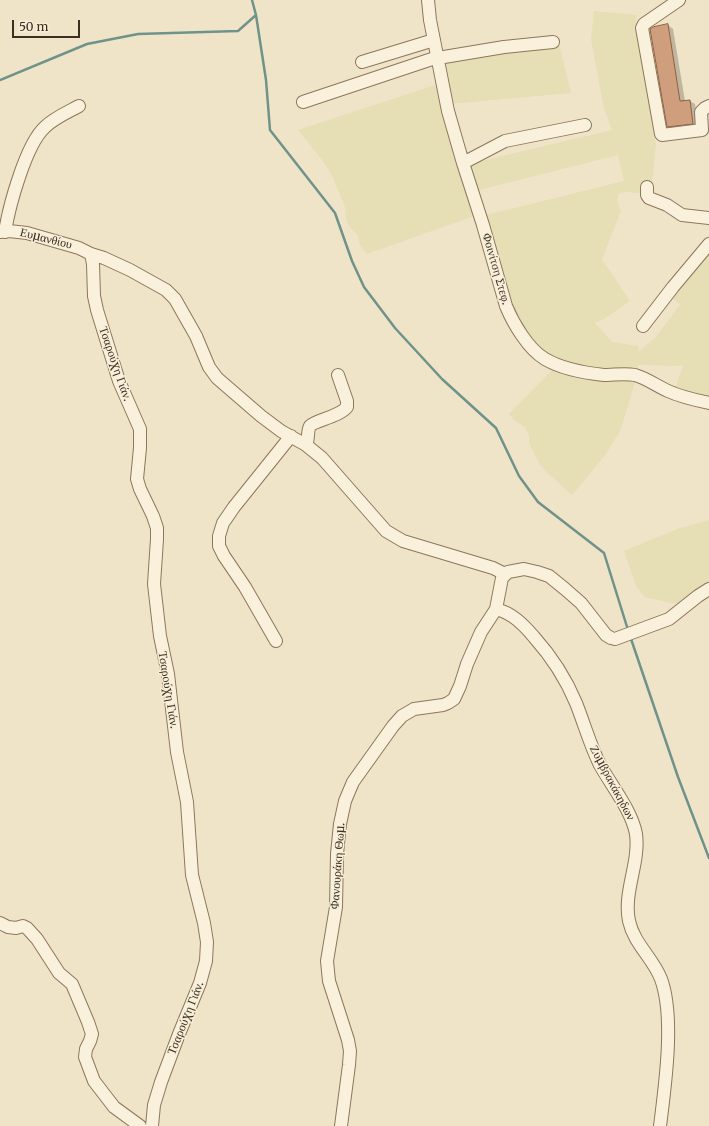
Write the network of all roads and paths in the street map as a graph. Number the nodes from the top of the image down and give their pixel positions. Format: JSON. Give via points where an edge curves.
{"nodes":[{"id":1,"x":428,"y":0,"type":"edge"},
{"id":2,"x":679,"y":0,"type":"edge"},
{"id":3,"x":434,"y":40,"type":"junction"},
{"id":4,"x":553,"y":42,"type":"dead end"},
{"id":5,"x":438,"y":58,"type":"junction"},
{"id":6,"x":362,"y":62,"type":"dead end"},
{"id":7,"x":302,"y":102,"type":"dead end"},
{"id":8,"x":79,"y":106,"type":"dead end"},
{"id":9,"x":709,"y":106,"type":"edge"},
{"id":10,"x":585,"y":125,"type":"dead end"},
{"id":11,"x":463,"y":163,"type":"junction"},
{"id":12,"x":647,"y":187,"type":"dead end"},
{"id":13,"x":709,"y":218,"type":"edge"},
{"id":14,"x":2,"y":232,"type":"edge"},
{"id":15,"x":709,"y":244,"type":"edge"},
{"id":16,"x":91,"y":254,"type":"junction"},
{"id":17,"x":643,"y":326,"type":"dead end"},
{"id":18,"x":338,"y":374,"type":"dead end"},
{"id":19,"x":709,"y":404,"type":"edge"},
{"id":20,"x":291,"y":436,"type":"junction"},
{"id":21,"x":306,"y":445,"type":"junction"},
{"id":22,"x":505,"y":574,"type":"junction"},
{"id":23,"x":709,"y":589,"type":"edge"},
{"id":24,"x":496,"y":609,"type":"junction"},
{"id":25,"x":276,"y":641,"type":"dead end"},
{"id":26,"x":0,"y":923,"type":"edge"},
{"id":27,"x":140,"y":1126,"type":"edge"},
{"id":28,"x":152,"y":1126,"type":"edge"},
{"id":29,"x":341,"y":1126,"type":"edge"},
{"id":30,"x":660,"y":1126,"type":"edge"}],
"edges":[{"from":1,"to":3,"type":"street","name":"Φοινίτση Στεφ."},
{"from":2,"to":9,"type":"street","via":[[644,24],[642,30],[661,134],[702,130],[701,112]]},
{"from":3,"to":5,"type":"street","name":"Φοινίτση Στεφ."},
{"from":3,"to":6,"type":"street"},
{"from":4,"to":5,"type":"street"},
{"from":5,"to":7,"type":"street"},
{"from":5,"to":11,"type":"street","name":"Φοινίτση Στεφ.","via":[[448,112]]},
{"from":8,"to":14,"type":"street","via":[[46,126],[29,151]]},
{"from":10,"to":11,"type":"street","via":[[505,141]]},
{"from":11,"to":19,"type":"street","name":"Φοινίτση Στεφ.","via":[[506,306],[518,328],[536,351],[546,360],[565,368],[604,375],[635,375],[671,393]]},
{"from":12,"to":13,"type":"street","via":[[649,198],[667,205],[679,214]]},
{"from":14,"to":16,"type":"street","name":"Ευμανθίου","via":[[39,236]]},
{"from":15,"to":17,"type":"street"},
{"from":16,"to":20,"type":"street","name":"Ευμανθίου","via":[[130,270],[170,293],[217,378],[261,416]]},
{"from":16,"to":28,"type":"street","name":"Τσαρούχη Γιάν.","via":[[97,310],[119,381],[140,429],[137,479],[157,528],[154,584],[160,636],[187,802],[192,875],[207,942],[206,961],[200,983],[161,1082],[154,1104]]},
{"from":18,"to":21,"type":"street","via":[[347,407],[342,412],[312,424]]},
{"from":20,"to":21,"type":"street","name":"Ευμανθίου"},
{"from":20,"to":25,"type":"street","via":[[234,507],[219,536],[220,550]]},
{"from":21,"to":22,"type":"street","name":"Ευμανθίου","via":[[322,458],[391,535]]},
{"from":22,"to":23,"type":"street","via":[[524,569],[549,576],[581,604],[607,637],[614,639],[669,619]]},
{"from":22,"to":24,"type":"street","name":"Φανουράκη Θωμ.","via":[[500,583]]},
{"from":24,"to":29,"type":"street","name":"Φανουράκη Θωμ.","via":[[481,632],[454,698],[443,705],[414,709],[398,721],[357,776],[345,801],[338,838],[336,907],[327,966],[350,1051]]},
{"from":24,"to":30,"type":"street","name":"Ζυμβρακάκηδων","via":[[509,614],[526,628],[558,668],[570,690],[600,764],[634,827],[637,842],[629,892],[629,922],[639,944],[661,979],[667,1008],[665,1081]]},
{"from":26,"to":27,"type":"street","via":[[8,927],[27,928],[59,973],[72,984],[92,1034],[85,1057],[94,1081],[114,1107]]}]}
